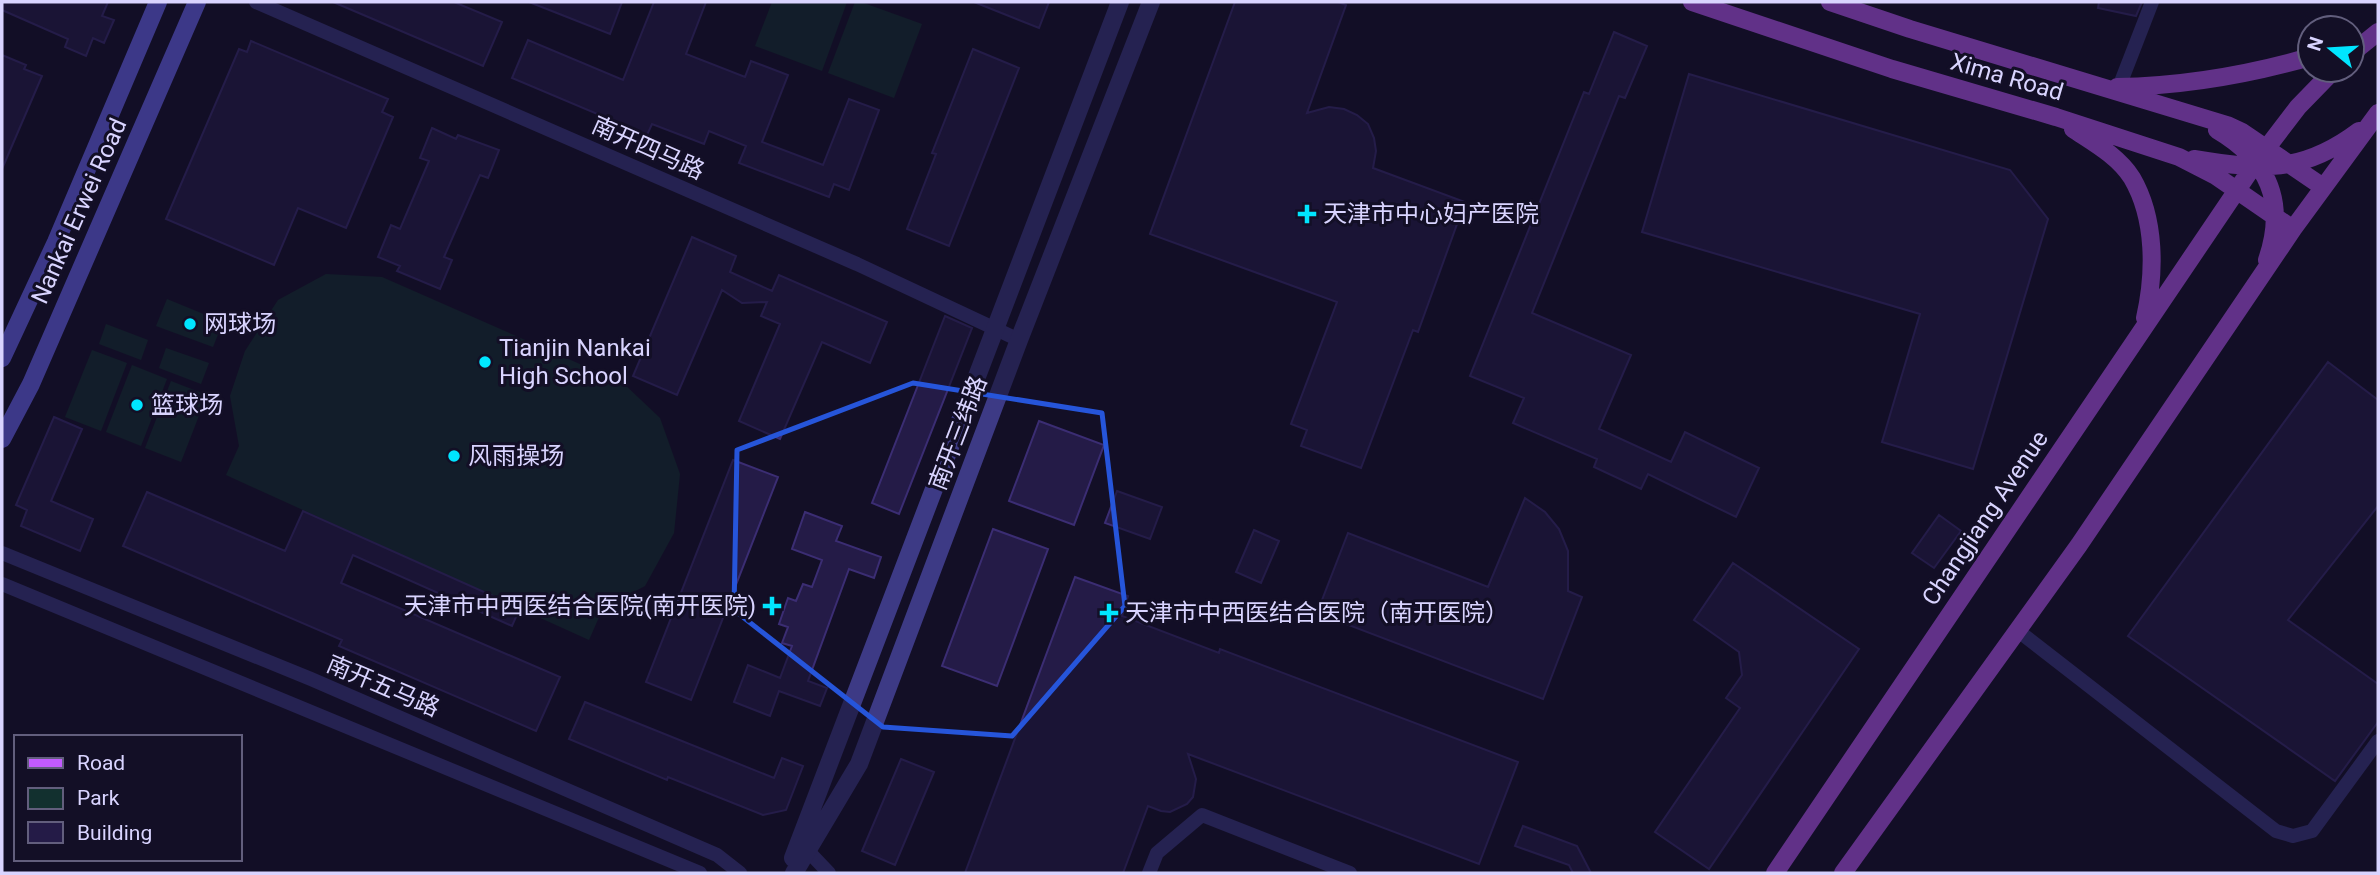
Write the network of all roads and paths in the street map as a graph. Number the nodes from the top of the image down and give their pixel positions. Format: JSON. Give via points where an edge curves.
{"nodes":[{"id":1,"x":158,"y":2,"type":"edge"},
{"id":2,"x":197,"y":2,"type":"edge"},
{"id":3,"x":256,"y":2,"type":"edge"},
{"id":4,"x":1120,"y":2,"type":"edge"},
{"id":5,"x":1151,"y":2,"type":"edge"},
{"id":6,"x":1692,"y":2,"type":"edge"},
{"id":7,"x":1830,"y":2,"type":"edge"},
{"id":8,"x":2152,"y":2,"type":"edge"},
{"id":9,"x":2296,"y":61,"type":"edge"},
{"id":10,"x":2320,"y":84,"type":"edge"},
{"id":11,"x":2094,"y":85,"type":"junction"},
{"id":12,"x":2119,"y":87,"type":"junction"},
{"id":13,"x":2377,"y":115,"type":"edge"},
{"id":14,"x":2056,"y":117,"type":"junction"},
{"id":15,"x":2169,"y":154,"type":"junction"},
{"id":16,"x":2258,"y":160,"type":"junction"},
{"id":17,"x":2291,"y":165,"type":"junction"},
{"id":18,"x":2323,"y":187,"type":"junction"},
{"id":19,"x":2236,"y":190,"type":"junction"},
{"id":20,"x":2276,"y":217,"type":"junction"},
{"id":21,"x":2293,"y":229,"type":"junction"},
{"id":22,"x":2257,"y":282,"type":"junction"},
{"id":23,"x":994,"y":328,"type":"junction"},
{"id":24,"x":2142,"y":328,"type":"junction"},
{"id":25,"x":1019,"y":340,"type":"junction"},
{"id":26,"x":2,"y":358,"type":"edge"},
{"id":27,"x":2,"y":439,"type":"edge"},
{"id":28,"x":2,"y":553,"type":"edge"},
{"id":29,"x":2,"y":584,"type":"edge"},
{"id":30,"x":2017,"y":630,"type":"junction"},
{"id":31,"x":2378,"y":741,"type":"edge"},
{"id":32,"x":807,"y":850,"type":"junction"},
{"id":33,"x":700,"y":873,"type":"edge"},
{"id":34,"x":740,"y":873,"type":"edge"},
{"id":35,"x":788,"y":873,"type":"edge"},
{"id":36,"x":794,"y":873,"type":"edge"},
{"id":37,"x":829,"y":873,"type":"edge"},
{"id":38,"x":1149,"y":873,"type":"edge"},
{"id":39,"x":1350,"y":873,"type":"edge"},
{"id":40,"x":1774,"y":873,"type":"edge"},
{"id":41,"x":1843,"y":873,"type":"edge"}],
"edges":[{"from":1,"to":26,"type":"main road","name":"Nankai Erwei Road"},
{"from":2,"to":27,"type":"main road","name":"Nankai Erwei Road","via":[[31,384]]},
{"from":3,"to":23,"type":"street","name":"南开四马路"},
{"from":4,"to":23,"type":"street","name":"南开三纬路"},
{"from":5,"to":25,"type":"street","name":"南开三纬路"},
{"from":6,"to":14,"type":"main road","name":"Xima Road","via":[[1892,69]]},
{"from":7,"to":11,"type":"main road","name":"Xima Road"},
{"from":8,"to":12,"type":"street"},
{"from":9,"to":12,"type":"main road","via":[[2186,84]]},
{"from":10,"to":16,"type":"main road","name":"Changjiang Avenue"},
{"from":11,"to":12,"type":"main road"},
{"from":11,"to":16,"type":"main road","name":"Xima Road","via":[[2235,129]]},
{"from":13,"to":17,"type":"main road","via":[[2337,145]]},
{"from":13,"to":18,"type":"main road"},
{"from":14,"to":15,"type":"main road","name":"Xima Road"},
{"from":14,"to":24,"type":"main road","via":[[2119,162],[2139,193],[2149,234],[2152,278]]},
{"from":15,"to":16,"type":"main road"},
{"from":15,"to":19,"type":"main road","name":"Xima Road"},
{"from":16,"to":17,"type":"main road","name":"Xima Road"},
{"from":16,"to":19,"type":"main road","name":"Changjiang Avenue"},
{"from":16,"to":20,"type":"main road","via":[[2274,197]]},
{"from":17,"to":18,"type":"main road","name":"Xima Road"},
{"from":18,"to":21,"type":"main road"},
{"from":19,"to":20,"type":"main road","name":"Xima Road"},
{"from":19,"to":24,"type":"main road","name":"Changjiang Avenue"},
{"from":20,"to":21,"type":"main road","name":"Xima Road"},
{"from":20,"to":22,"type":"main road","via":[[2269,254]]},
{"from":21,"to":22,"type":"main road"},
{"from":22,"to":30,"type":"main road"},
{"from":23,"to":25,"type":"street","name":"南开四马路"},
{"from":23,"to":35,"type":"street","name":"南开三纬路"},
{"from":24,"to":40,"type":"main road","name":"Changjiang Avenue"},
{"from":25,"to":32,"type":"street","name":"南开三纬路","via":[[859,764]]},
{"from":28,"to":34,"type":"street","name":"南开五马路","via":[[311,679],[717,855]]},
{"from":29,"to":33,"type":"street"},
{"from":30,"to":31,"type":"street","via":[[2276,831],[2293,836],[2312,831]]},
{"from":30,"to":41,"type":"main road"},
{"from":32,"to":36,"type":"street","name":"南开三纬路"},
{"from":32,"to":37,"type":"street"},
{"from":38,"to":39,"type":"street","via":[[1157,853],[1202,815]]}]}
